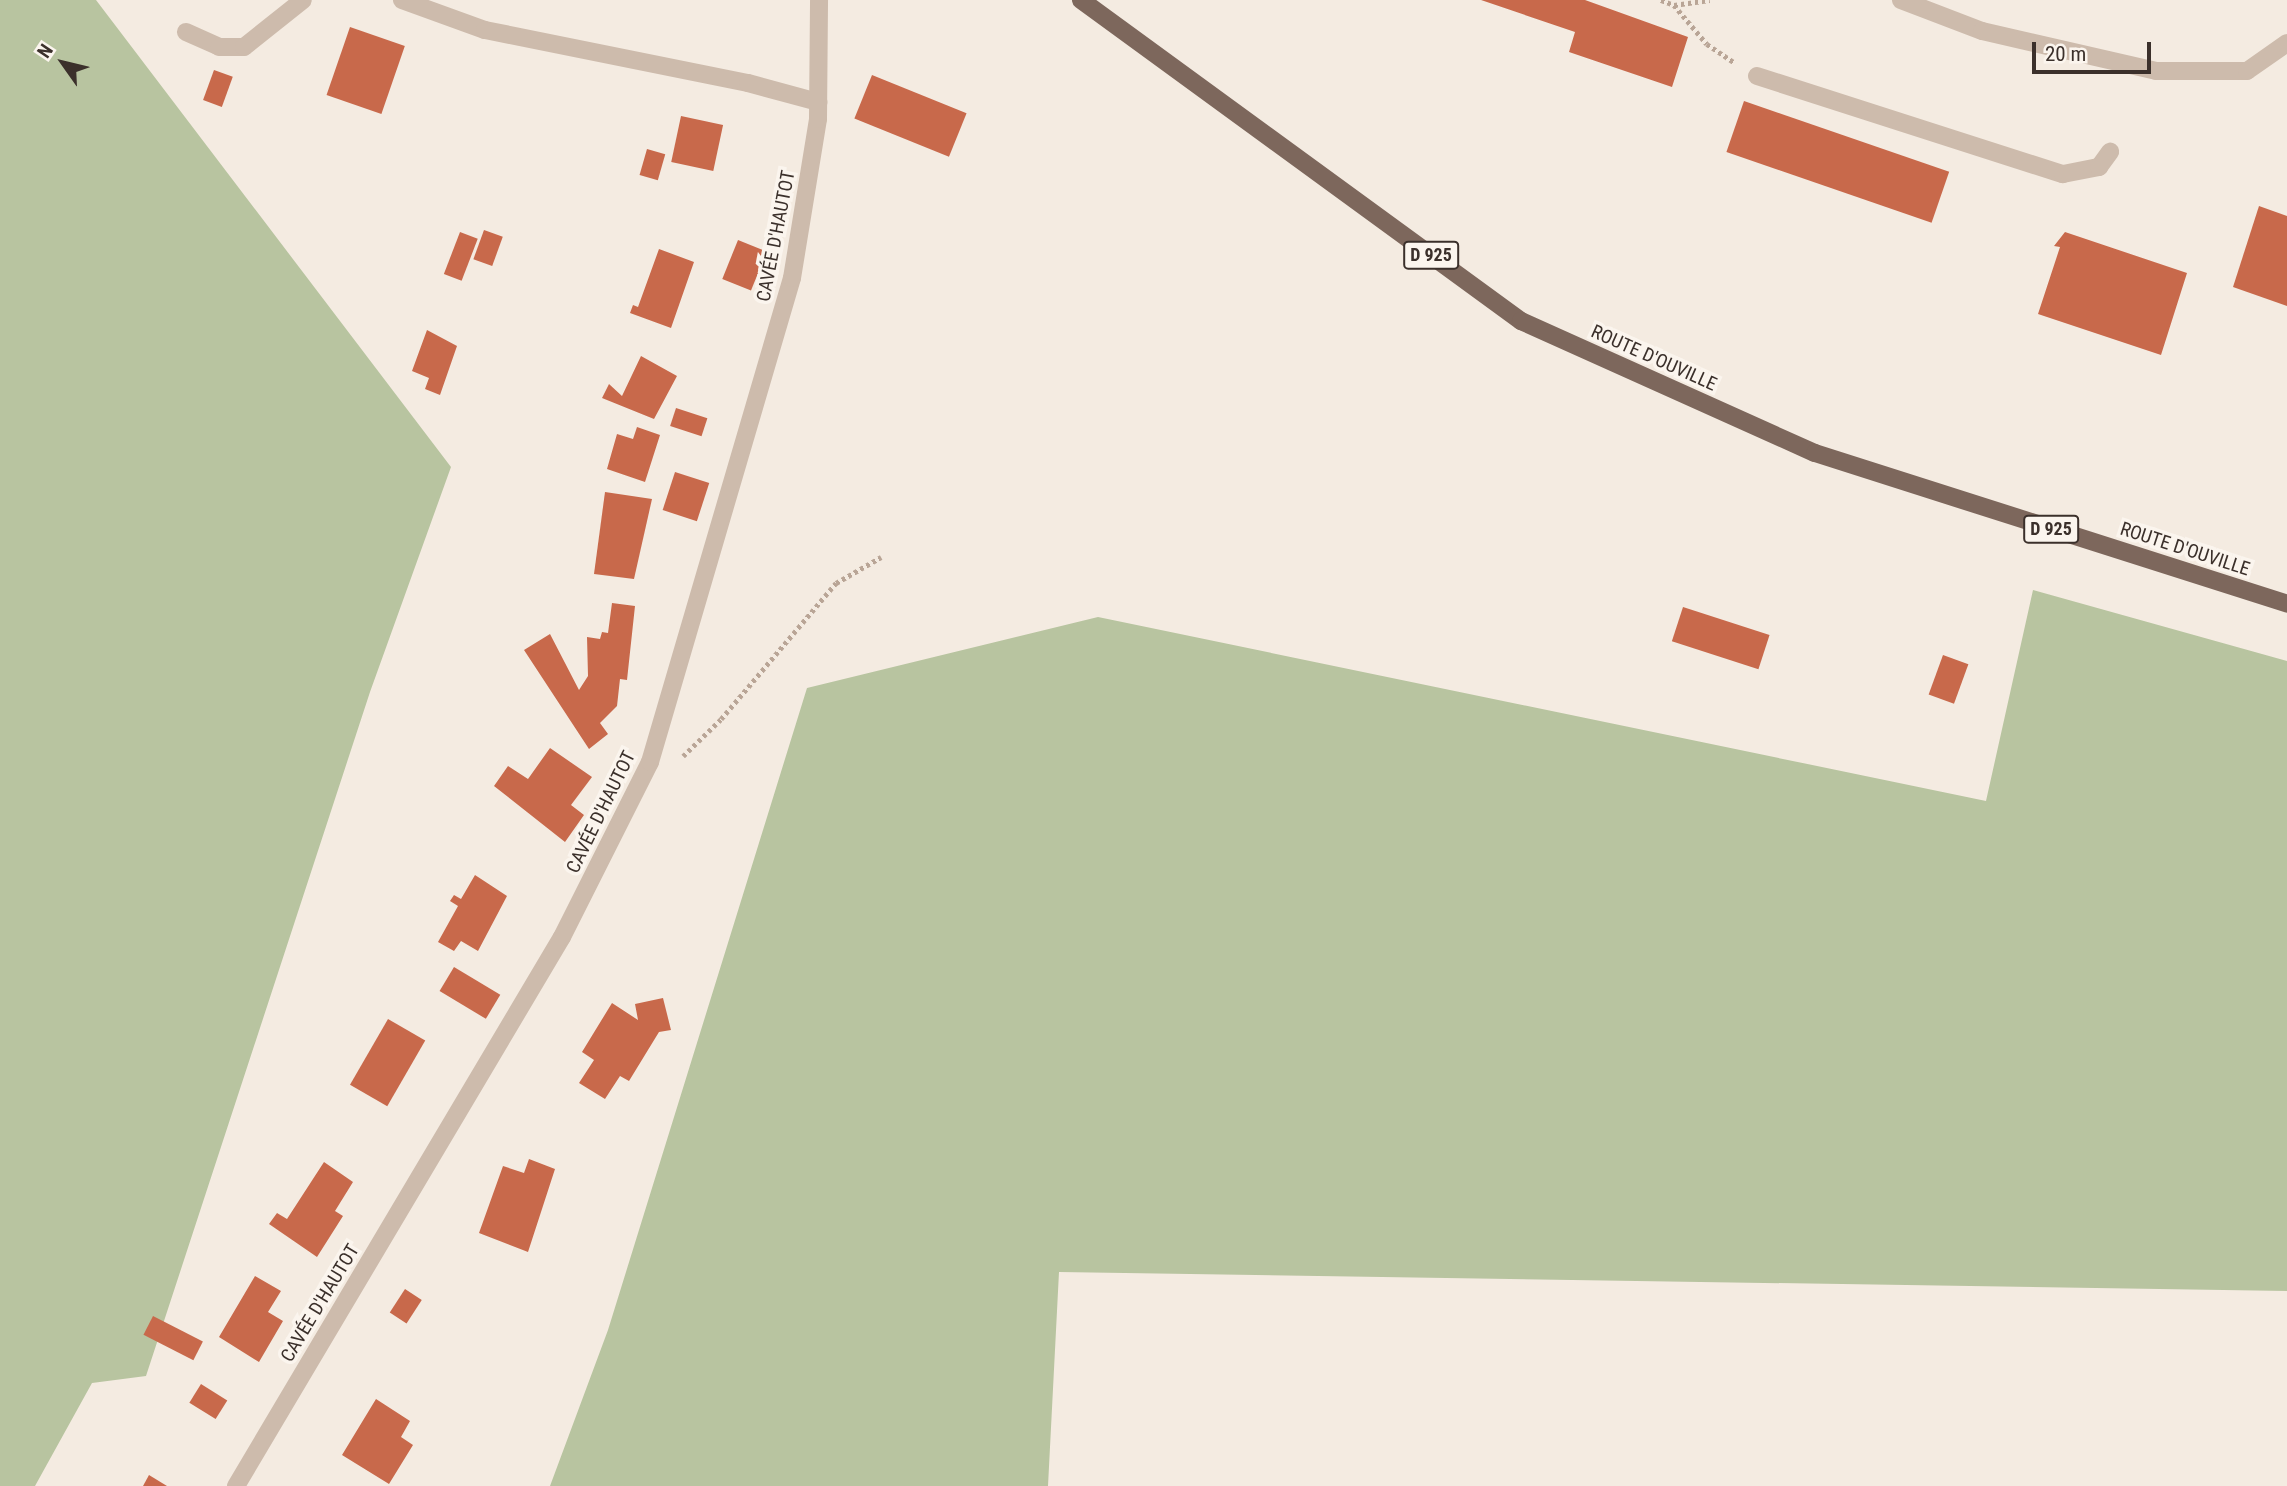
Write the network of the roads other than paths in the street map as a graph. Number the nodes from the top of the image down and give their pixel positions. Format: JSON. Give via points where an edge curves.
{"nodes":[{"id":1,"x":303,"y":0,"type":"edge"},
{"id":2,"x":402,"y":0,"type":"edge"},
{"id":3,"x":819,"y":0,"type":"edge"},
{"id":4,"x":1081,"y":0,"type":"edge"},
{"id":5,"x":1901,"y":0,"type":"edge"},
{"id":6,"x":186,"y":32,"type":"dead end"},
{"id":7,"x":2287,"y":43,"type":"edge"},
{"id":8,"x":1756,"y":76,"type":"road end"},
{"id":9,"x":818,"y":102,"type":"junction"},
{"id":10,"x":2110,"y":152,"type":"dead end"},
{"id":11,"x":2287,"y":604,"type":"edge"},
{"id":12,"x":236,"y":1486,"type":"edge"}],
"edges":[{"from":1,"to":6,"type":"street","via":[[244,47],[219,47]]},
{"from":2,"to":9,"type":"street","via":[[485,30],[748,83]]},
{"from":3,"to":9,"type":"street","name":"CAVÉE D'HAUTOT"},
{"from":4,"to":11,"type":"main road","name":"ROUTE D'OUVILLE","number":"D 925","via":[[1521,321],[1815,453]]},
{"from":5,"to":7,"type":"street","via":[[1982,31],[2155,71],[2247,71]]},
{"from":8,"to":10,"type":"street","via":[[2063,174],[2099,167]]},
{"from":9,"to":12,"type":"street","name":"CAVÉE D'HAUTOT","via":[[792,278],[650,762],[562,937]]}]}
